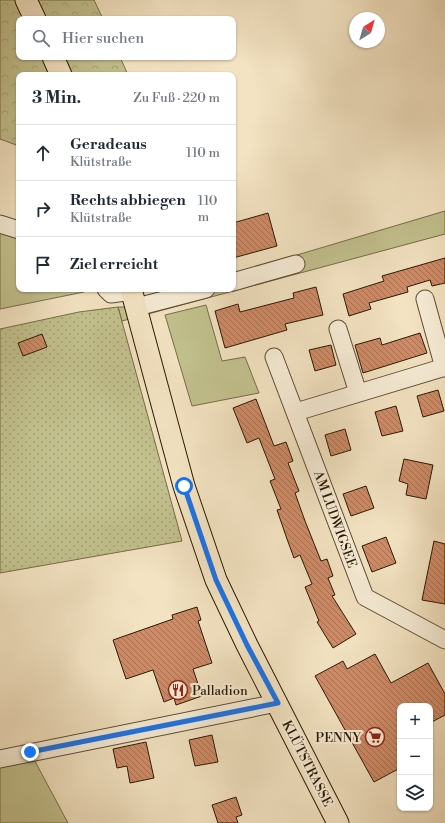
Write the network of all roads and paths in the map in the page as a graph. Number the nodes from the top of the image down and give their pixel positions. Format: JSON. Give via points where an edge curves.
{"nodes":[{"id":1,"x":26,"y":0,"type":"edge"},
{"id":2,"x":34,"y":16,"type":"edge"},
{"id":3,"x":54,"y":60,"type":"edge"},
{"id":4,"x":60,"y":72,"type":"edge"},
{"id":5,"x":0,"y":224,"type":"edge"},
{"id":6,"x":16,"y":229,"type":"edge"},
{"id":7,"x":296,"y":264,"type":"dead end"},
{"id":8,"x":236,"y":281,"type":"edge"},
{"id":9,"x":109,"y":292,"type":"edge"},
{"id":10,"x":175,"y":292,"type":"edge"},
{"id":11,"x":133,"y":296,"type":"edge"},
{"id":12,"x":425,"y":299,"type":"dead end"},
{"id":13,"x":338,"y":329,"type":"dead end"},
{"id":14,"x":274,"y":357,"type":"dead end"},
{"id":15,"x":444,"y":368,"type":"edge"},
{"id":16,"x":358,"y":393,"type":"junction"},
{"id":17,"x":296,"y":412,"type":"junction"},
{"id":18,"x":445,"y":640,"type":"edge"},
{"id":19,"x":278,"y":703,"type":"junction"},
{"id":20,"x":0,"y":759,"type":"edge"},
{"id":21,"x":338,"y":823,"type":"edge"}],
"edges":[{"from":1,"to":2,"type":"main road"},
{"from":3,"to":4,"type":"main road"},
{"from":5,"to":6,"type":"street"},
{"from":7,"to":8,"type":"street"},
{"from":9,"to":11,"type":"street"},
{"from":10,"to":11,"type":"street"},
{"from":11,"to":19,"type":"main road","name":"KLÜTSTRASSE","via":[[184,486],[216,580]]},
{"from":12,"to":15,"type":"street"},
{"from":13,"to":16,"type":"street"},
{"from":14,"to":17,"type":"street","name":"AM LUDWIGSEE"},
{"from":15,"to":16,"type":"street"},
{"from":16,"to":17,"type":"street"},
{"from":17,"to":18,"type":"street","name":"AM LUDWIGSEE","via":[[365,597]]},
{"from":19,"to":20,"type":"street"},
{"from":19,"to":21,"type":"main road","name":"KLÜTSTRASSE"}]}
